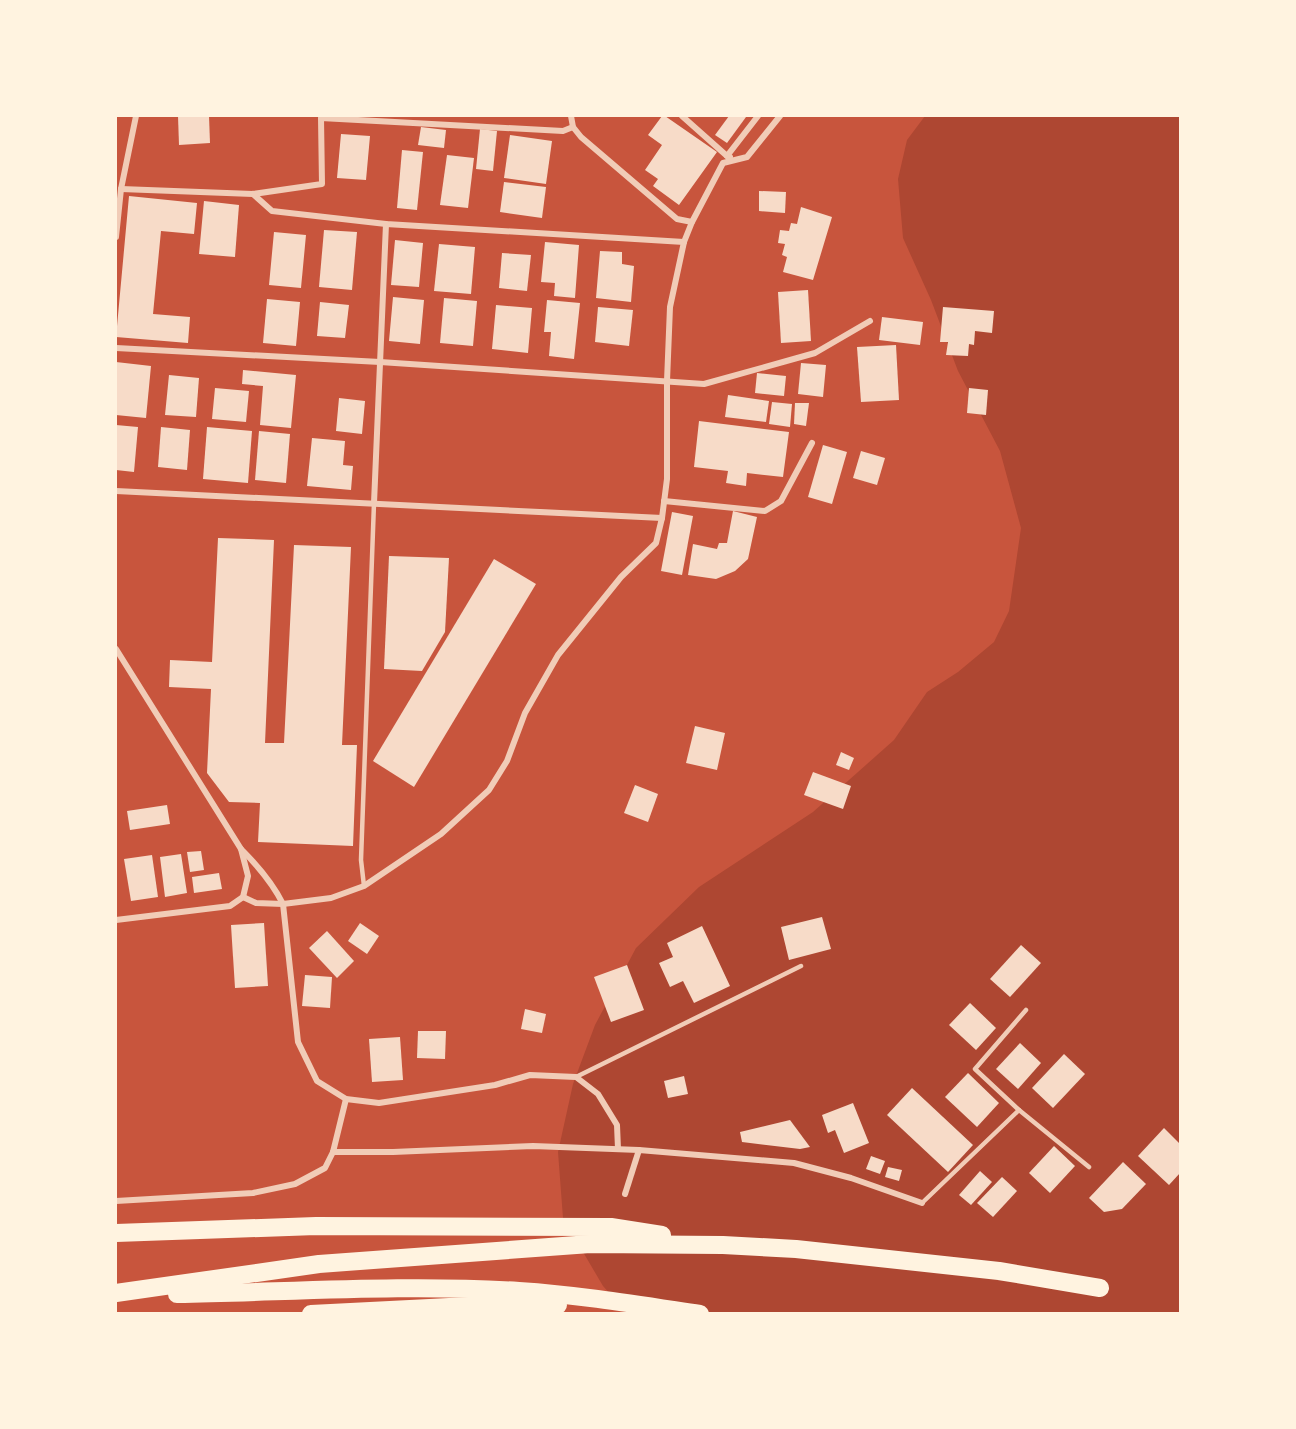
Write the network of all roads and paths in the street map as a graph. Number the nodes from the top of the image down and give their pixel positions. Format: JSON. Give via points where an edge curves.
{"nodes":[{"id":1,"x":136,"y":116,"type":"edge"},
{"id":2,"x":571,"y":116,"type":"edge"},
{"id":3,"x":682,"y":116,"type":"edge"},
{"id":4,"x":758,"y":116,"type":"edge"},
{"id":5,"x":780,"y":116,"type":"edge"},
{"id":6,"x":573,"y":127,"type":"junction"},
{"id":7,"x":727,"y":156,"type":"junction"},
{"id":8,"x":735,"y":160,"type":"junction"},
{"id":9,"x":121,"y":189,"type":"junction"},
{"id":10,"x":253,"y":194,"type":"junction"},
{"id":11,"x":692,"y":222,"type":"junction"},
{"id":12,"x":386,"y":224,"type":"junction"},
{"id":13,"x":116,"y":237,"type":"edge"},
{"id":14,"x":684,"y":242,"type":"junction"},
{"id":15,"x":870,"y":321,"type":"dead end"},
{"id":16,"x":116,"y":348,"type":"edge"},
{"id":17,"x":380,"y":362,"type":"junction"},
{"id":18,"x":667,"y":381,"type":"junction"},
{"id":19,"x":812,"y":444,"type":"dead end"},
{"id":20,"x":116,"y":491,"type":"edge"},
{"id":21,"x":664,"y":501,"type":"junction"},
{"id":22,"x":374,"y":503,"type":"junction"},
{"id":23,"x":662,"y":518,"type":"junction"},
{"id":24,"x":116,"y":649,"type":"edge"},
{"id":25,"x":241,"y":849,"type":"junction"},
{"id":26,"x":363,"y":886,"type":"junction"},
{"id":27,"x":243,"y":897,"type":"junction"},
{"id":28,"x":283,"y":904,"type":"junction"},
{"id":29,"x":116,"y":920,"type":"edge"},
{"id":30,"x":801,"y":966,"type":"dead end"},
{"id":31,"x":1026,"y":1010,"type":"dead end"},
{"id":32,"x":576,"y":1077,"type":"junction"},
{"id":33,"x":346,"y":1099,"type":"junction"},
{"id":34,"x":1019,"y":1110,"type":"junction"},
{"id":35,"x":618,"y":1149,"type":"junction"},
{"id":36,"x":639,"y":1150,"type":"junction"},
{"id":37,"x":333,"y":1152,"type":"junction"},
{"id":38,"x":1089,"y":1167,"type":"dead end"},
{"id":39,"x":625,"y":1194,"type":"dead end"},
{"id":40,"x":116,"y":1201,"type":"edge"},
{"id":41,"x":922,"y":1203,"type":"joint"},
{"id":42,"x":116,"y":1233,"type":"edge"},
{"id":43,"x":723,"y":1245,"type":"junction"},
{"id":44,"x":1100,"y":1288,"type":"dead end"},
{"id":45,"x":116,"y":1294,"type":"edge"},
{"id":46,"x":634,"y":1305,"type":"junction"},
{"id":47,"x":317,"y":1313,"type":"edge"},
{"id":48,"x":700,"y":1314,"type":"edge"}],
"edges":[{"from":1,"to":9,"type":"street"},
{"from":2,"to":6,"type":"street"},
{"from":3,"to":7,"type":"street"},
{"from":4,"to":7,"type":"street"},
{"from":5,"to":8,"type":"street","via":[[747,157]]},
{"from":6,"to":10,"type":"street","via":[[563,131],[321,118],[322,184]]},
{"from":6,"to":11,"type":"street","via":[[677,219]]},
{"from":7,"to":8,"type":"street"},
{"from":8,"to":11,"type":"street","via":[[723,164]]},
{"from":9,"to":10,"type":"street"},
{"from":9,"to":13,"type":"street"},
{"from":10,"to":12,"type":"street","via":[[272,211]]},
{"from":11,"to":14,"type":"street"},
{"from":12,"to":14,"type":"street"},
{"from":12,"to":17,"type":"street"},
{"from":14,"to":18,"type":"street","via":[[670,307]]},
{"from":15,"to":18,"type":"street","via":[[815,353],[704,384]]},
{"from":16,"to":17,"type":"street"},
{"from":17,"to":18,"type":"street"},
{"from":17,"to":22,"type":"street"},
{"from":18,"to":21,"type":"street"},
{"from":19,"to":21,"type":"street","via":[[781,501],[765,511]]},
{"from":20,"to":22,"type":"street"},
{"from":21,"to":23,"type":"street"},
{"from":22,"to":23,"type":"street"},
{"from":22,"to":26,"type":"lane"},
{"from":23,"to":26,"type":"street","via":[[656,543],[621,577],[558,655],[489,790],[441,834]]},
{"from":24,"to":25,"type":"street"},
{"from":25,"to":27,"type":"street","via":[[248,876]]},
{"from":25,"to":28,"type":"street","via":[[266,875]]},
{"from":26,"to":28,"type":"street","via":[[331,898]]},
{"from":27,"to":28,"type":"street","via":[[256,903]]},
{"from":27,"to":29,"type":"street","via":[[230,906]]},
{"from":28,"to":33,"type":"street","via":[[298,1042],[317,1081]]},
{"from":30,"to":32,"type":"lane"},
{"from":31,"to":34,"type":"lane","via":[[975,1069]]},
{"from":32,"to":33,"type":"street","via":[[530,1075],[379,1103]]},
{"from":32,"to":35,"type":"street","via":[[598,1094],[617,1125]]},
{"from":33,"to":37,"type":"street"},
{"from":34,"to":38,"type":"lane"},
{"from":34,"to":41,"type":"lane"},
{"from":35,"to":36,"type":"street"},
{"from":35,"to":37,"type":"street","via":[[533,1146]]},
{"from":36,"to":39,"type":"street"},
{"from":36,"to":41,"type":"street","via":[[794,1163]]},
{"from":37,"to":40,"type":"street","via":[[325,1168],[295,1184],[253,1193]]},
{"from":42,"to":43,"type":"highway","via":[[316,1226],[611,1227]]},
{"from":43,"to":44,"type":"highway","via":[[999,1271]]},
{"from":43,"to":45,"type":"highway","via":[[590,1244],[319,1264]]},
{"from":45,"to":46,"type":"highway","via":[[404,1288],[519,1291]]},
{"from":46,"to":47,"type":"highway","via":[[469,1306]]},
{"from":46,"to":48,"type":"highway"}]}
